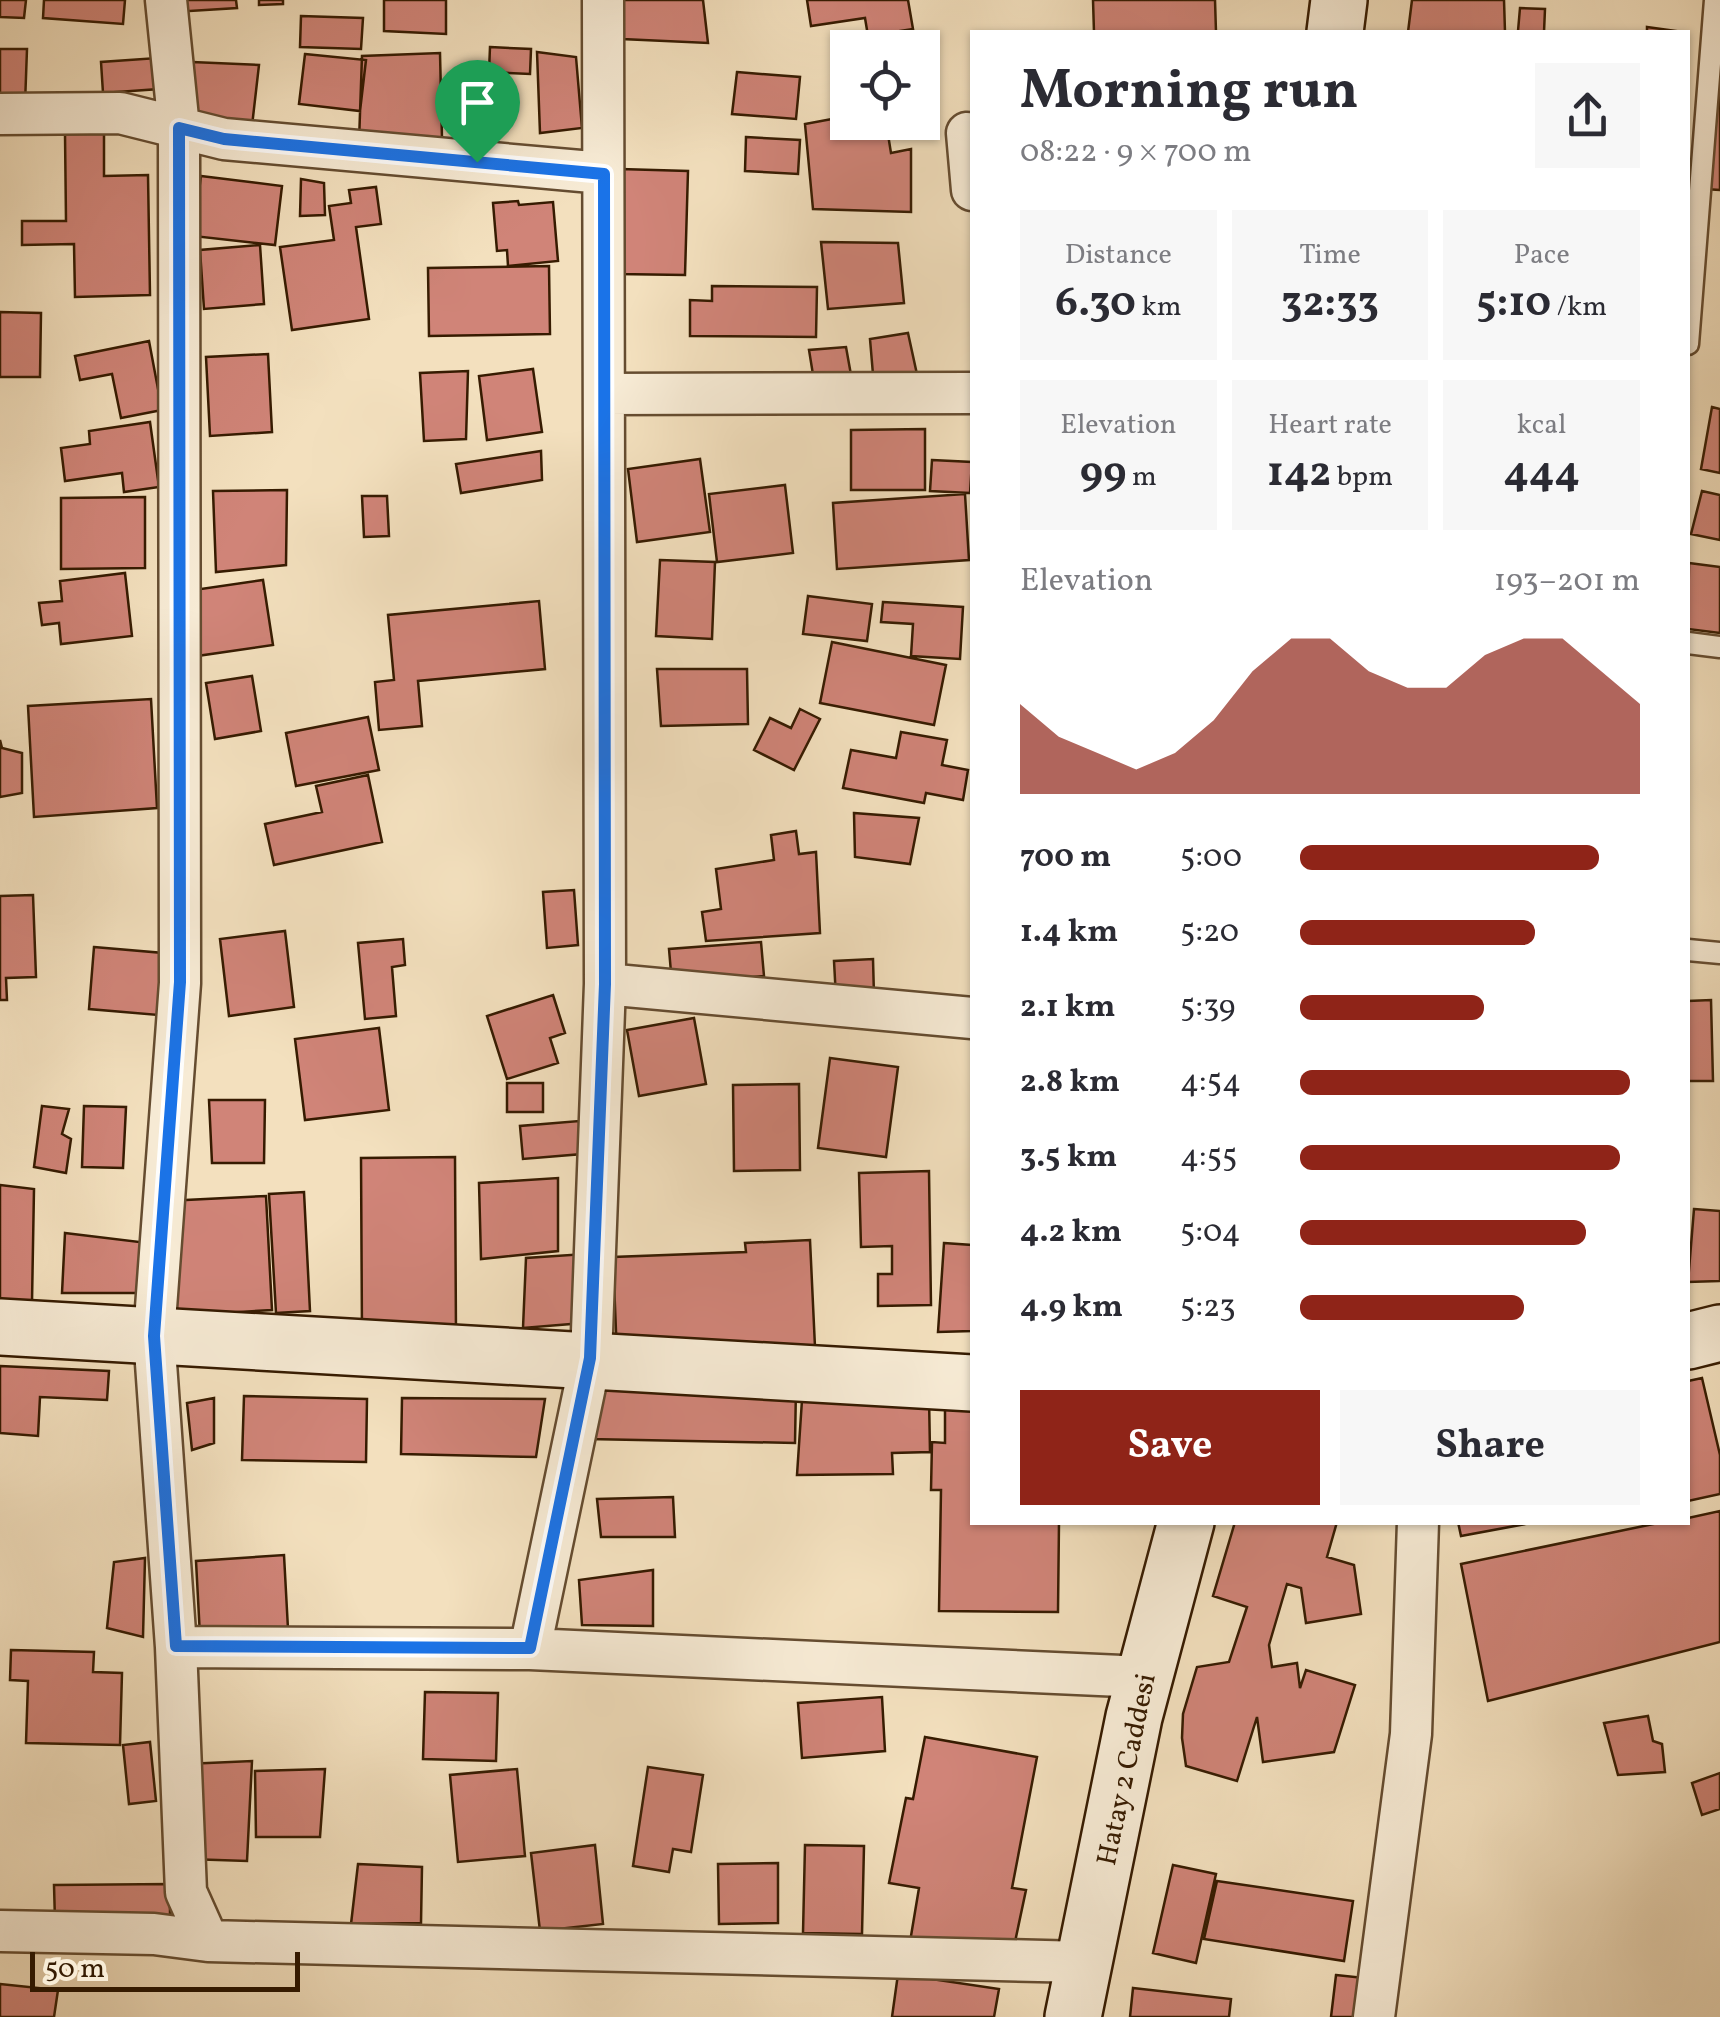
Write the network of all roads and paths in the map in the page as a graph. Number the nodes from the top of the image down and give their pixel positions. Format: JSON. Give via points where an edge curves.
{"nodes":[{"id":1,"x":166,"y":0,"type":"edge"},
{"id":2,"x":603,"y":0,"type":"edge"},
{"id":3,"x":1339,"y":0,"type":"edge"},
{"id":4,"x":1715,"y":0,"type":"edge"},
{"id":5,"x":1335,"y":30,"type":"edge"},
{"id":6,"x":0,"y":114,"type":"edge"},
{"id":7,"x":179,"y":128,"type":"junction"},
{"id":8,"x":967,"y":133,"type":"dead end"},
{"id":9,"x":970,"y":167,"type":"edge"},
{"id":10,"x":604,"y":174,"type":"junction"},
{"id":11,"x":1690,"y":319,"type":"edge"},
{"id":12,"x":970,"y":393,"type":"edge"},
{"id":13,"x":604,"y":394,"type":"junction"},
{"id":14,"x":1690,"y":643,"type":"edge"},
{"id":15,"x":1720,"y":647,"type":"edge"},
{"id":16,"x":1690,"y":950,"type":"edge"},
{"id":17,"x":1720,"y":953,"type":"edge"},
{"id":18,"x":605,"y":984,"type":"junction"},
{"id":19,"x":970,"y":1018,"type":"edge"},
{"id":20,"x":0,"y":1326,"type":"edge"},
{"id":21,"x":1720,"y":1333,"type":"edge"},
{"id":22,"x":154,"y":1336,"type":"junction"},
{"id":23,"x":1690,"y":1340,"type":"edge"},
{"id":24,"x":590,"y":1358,"type":"junction"},
{"id":25,"x":969,"y":1377,"type":"edge"},
{"id":26,"x":1185,"y":1525,"type":"edge"},
{"id":27,"x":1418,"y":1525,"type":"edge"},
{"id":28,"x":176,"y":1646,"type":"junction"},
{"id":29,"x":530,"y":1648,"type":"junction"},
{"id":30,"x":1144,"y":1676,"type":"junction"},
{"id":31,"x":0,"y":1931,"type":"edge"},
{"id":32,"x":208,"y":1941,"type":"junction"},
{"id":33,"x":1084,"y":1962,"type":"junction"},
{"id":34,"x":1073,"y":2017,"type":"edge"},
{"id":35,"x":1374,"y":2017,"type":"edge"}],
"edges":[{"from":1,"to":7,"type":"street"},
{"from":2,"to":10,"type":"street"},
{"from":3,"to":5,"type":"street"},
{"from":4,"to":11,"type":"lane"},
{"from":6,"to":7,"type":"street","via":[[120,114]]},
{"from":7,"to":10,"type":"street","via":[[224,139]]},
{"from":7,"to":22,"type":"street","via":[[180,982]]},
{"from":8,"to":9,"type":"street"},
{"from":10,"to":13,"type":"street"},
{"from":12,"to":13,"type":"street"},
{"from":13,"to":18,"type":"street"},
{"from":14,"to":15,"type":"lane"},
{"from":16,"to":17,"type":"lane"},
{"from":18,"to":19,"type":"street"},
{"from":18,"to":24,"type":"street"},
{"from":20,"to":22,"type":"street"},
{"from":21,"to":23,"type":"street"},
{"from":22,"to":24,"type":"street"},
{"from":22,"to":28,"type":"street"},
{"from":24,"to":25,"type":"street"},
{"from":24,"to":29,"type":"street"},
{"from":26,"to":30,"type":"street","name":"Hatay 2 Caddesi"},
{"from":27,"to":35,"type":"street","via":[[1410,1734]]},
{"from":28,"to":29,"type":"street"},
{"from":28,"to":32,"type":"street","via":[[186,1892]]},
{"from":29,"to":30,"type":"street"},
{"from":30,"to":33,"type":"street","name":"Hatay 2 Caddesi"},
{"from":31,"to":32,"type":"street"},
{"from":32,"to":33,"type":"street"},
{"from":33,"to":34,"type":"street","name":"Hatay 2 Caddesi"}]}
